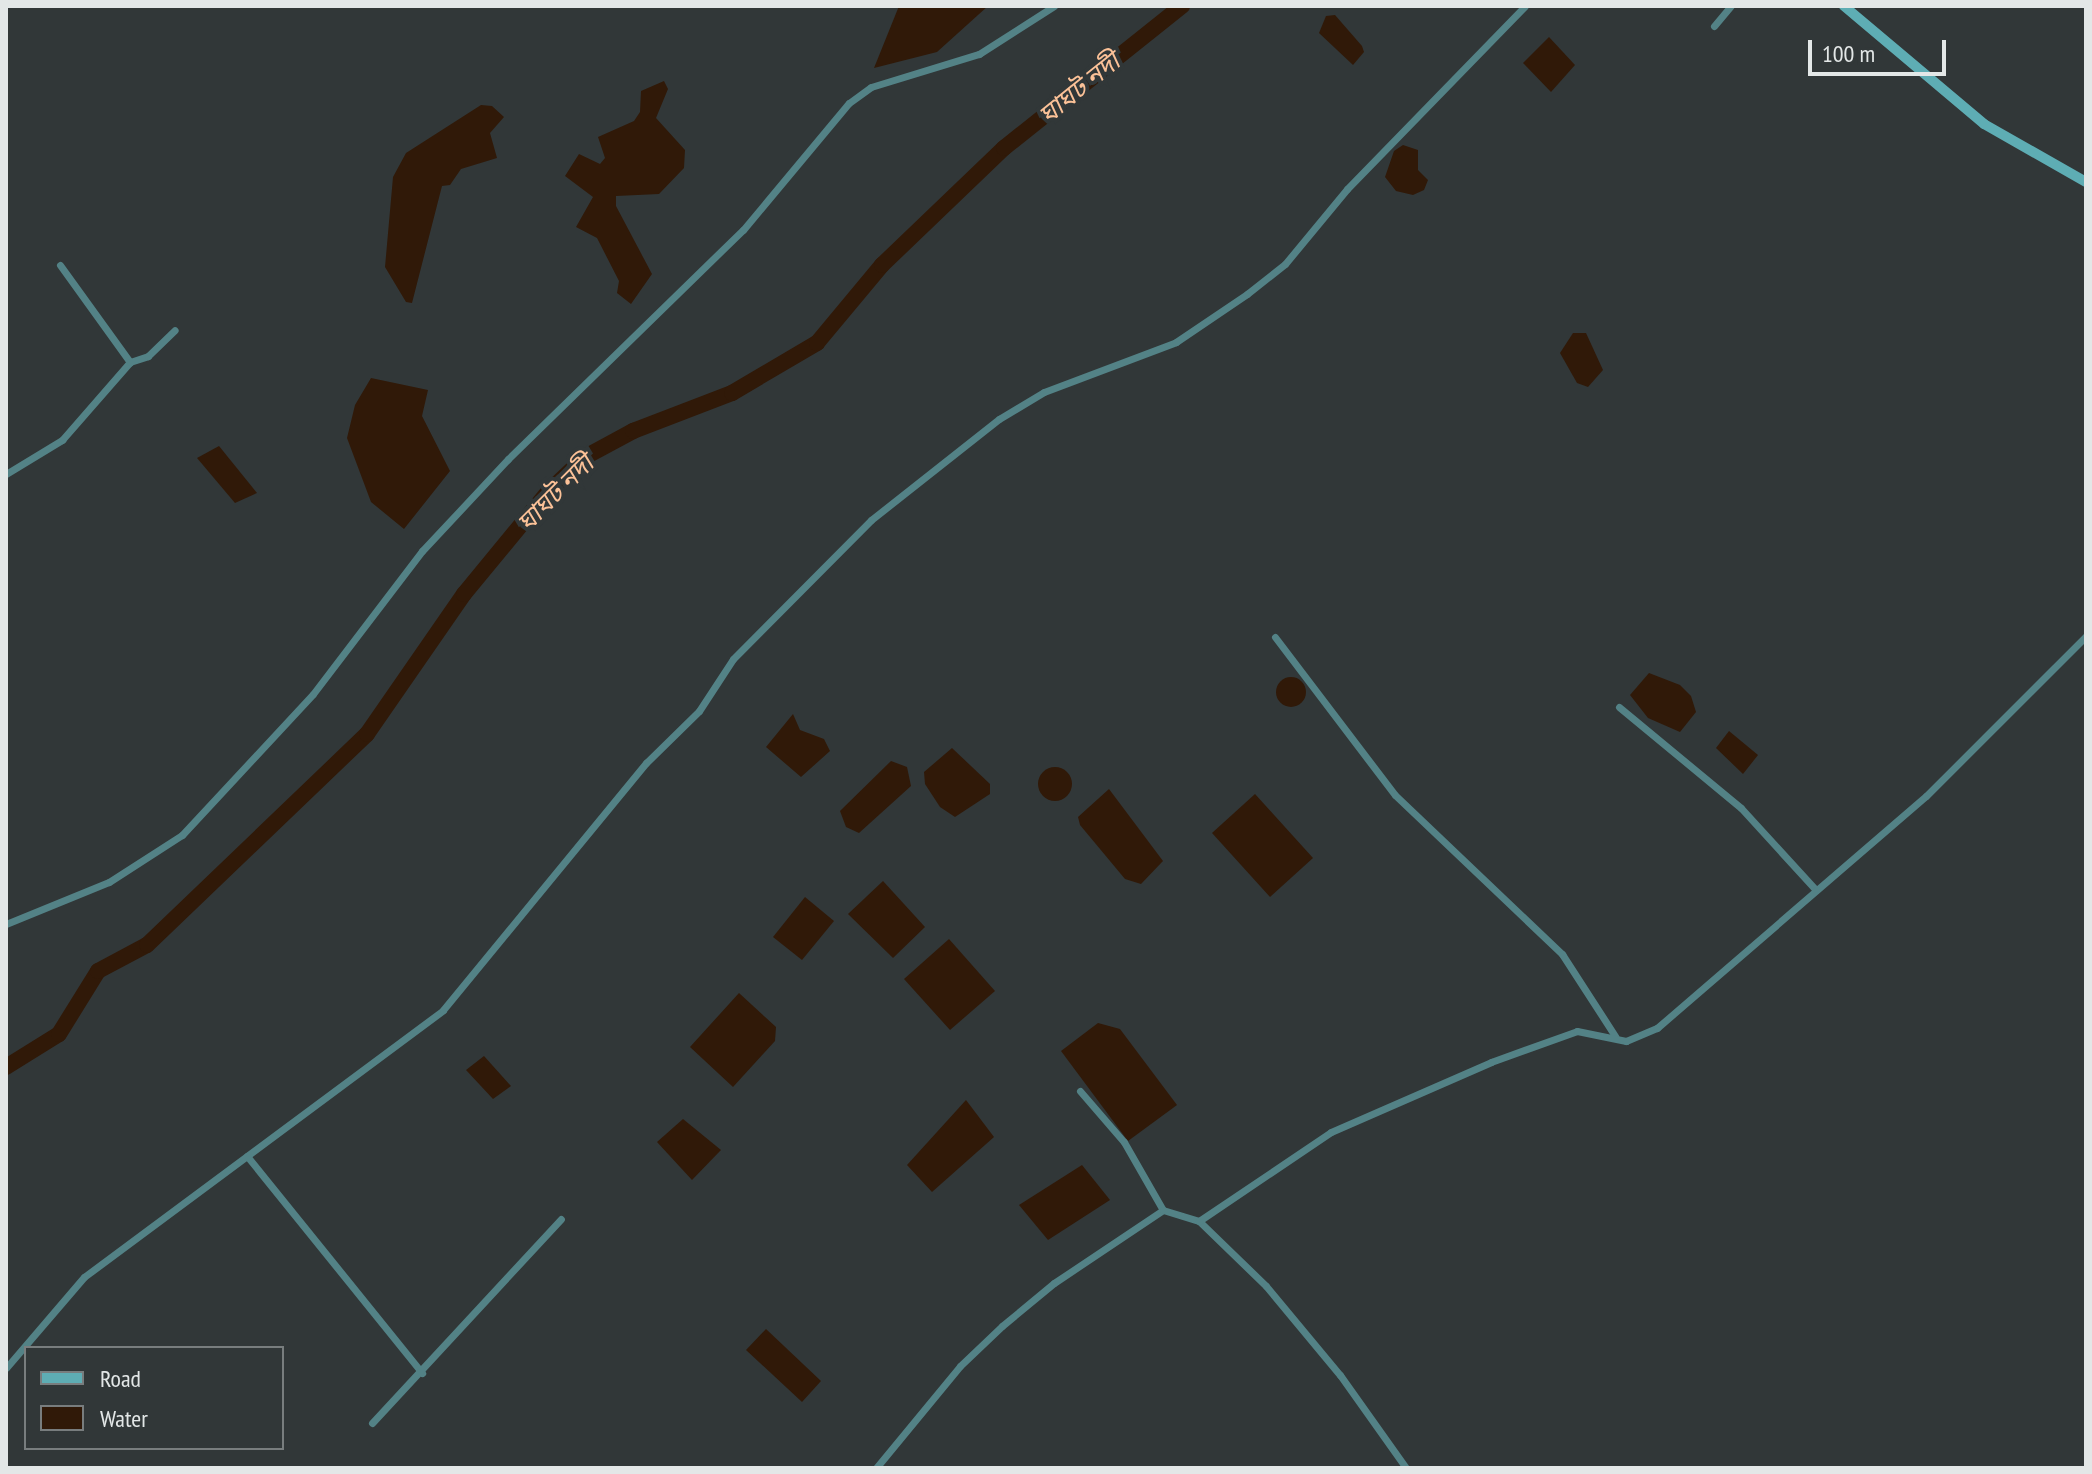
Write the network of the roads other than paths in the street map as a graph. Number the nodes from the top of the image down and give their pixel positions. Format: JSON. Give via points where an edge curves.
{"nodes":[{"id":1,"x":1054,"y":6,"type":"edge"},
{"id":2,"x":1525,"y":6,"type":"edge"},
{"id":3,"x":1731,"y":6,"type":"edge"},
{"id":4,"x":1844,"y":6,"type":"edge"},
{"id":5,"x":1714,"y":26,"type":"dead end"},
{"id":6,"x":2086,"y":182,"type":"edge"},
{"id":7,"x":60,"y":265,"type":"dead end"},
{"id":8,"x":175,"y":330,"type":"dead end"},
{"id":9,"x":130,"y":362,"type":"junction"},
{"id":10,"x":6,"y":474,"type":"edge"},
{"id":11,"x":2086,"y":636,"type":"edge"},
{"id":12,"x":1275,"y":637,"type":"dead end"},
{"id":13,"x":1619,"y":707,"type":"dead end"},
{"id":14,"x":1816,"y":890,"type":"junction"},
{"id":15,"x":6,"y":924,"type":"edge"},
{"id":16,"x":1615,"y":1036,"type":"junction"},
{"id":17,"x":1080,"y":1091,"type":"dead end"},
{"id":18,"x":247,"y":1156,"type":"junction"},
{"id":19,"x":1163,"y":1210,"type":"junction"},
{"id":20,"x":561,"y":1219,"type":"dead end"},
{"id":21,"x":1199,"y":1221,"type":"junction"},
{"id":22,"x":25,"y":1346,"type":"edge"},
{"id":23,"x":24,"y":1347,"type":"edge"},
{"id":24,"x":6,"y":1368,"type":"edge"},
{"id":25,"x":422,"y":1373,"type":"junction"},
{"id":26,"x":372,"y":1423,"type":"dead end"},
{"id":27,"x":876,"y":1468,"type":"edge"},
{"id":28,"x":1406,"y":1468,"type":"edge"}],
"edges":[{"from":1,"to":15,"type":"street","via":[[979,54],[871,87],[849,103],[743,230],[508,459],[422,551],[313,694],[182,835],[109,882]]},
{"from":2,"to":18,"type":"street","via":[[1347,189],[1285,264],[1247,294],[1176,342],[1044,392],[999,419],[871,520],[733,659],[699,711],[646,763],[443,1010]]},
{"from":3,"to":5,"type":"street"},
{"from":4,"to":6,"type":"main road","via":[[1984,124]]},
{"from":7,"to":9,"type":"street"},
{"from":8,"to":9,"type":"street","via":[[148,356]]},
{"from":9,"to":10,"type":"street","via":[[62,440]]},
{"from":11,"to":14,"type":"street","via":[[1926,796]]},
{"from":12,"to":16,"type":"street","via":[[1395,795],[1562,954]]},
{"from":13,"to":14,"type":"street","via":[[1741,808]]},
{"from":14,"to":16,"type":"street","via":[[1657,1028],[1641,1038]]},
{"from":16,"to":21,"type":"street","via":[[1577,1031],[1384,1106],[1331,1132]]},
{"from":17,"to":19,"type":"street","via":[[1124,1142]]},
{"from":18,"to":22,"type":"street","via":[[84,1277]]},
{"from":18,"to":25,"type":"street"},
{"from":19,"to":21,"type":"street"},
{"from":19,"to":27,"type":"street","via":[[1054,1283],[1002,1326],[960,1366]]},
{"from":20,"to":25,"type":"street"},
{"from":21,"to":28,"type":"street","via":[[1266,1286],[1340,1375]]},
{"from":23,"to":24,"type":"street"},
{"from":25,"to":26,"type":"street"}]}
